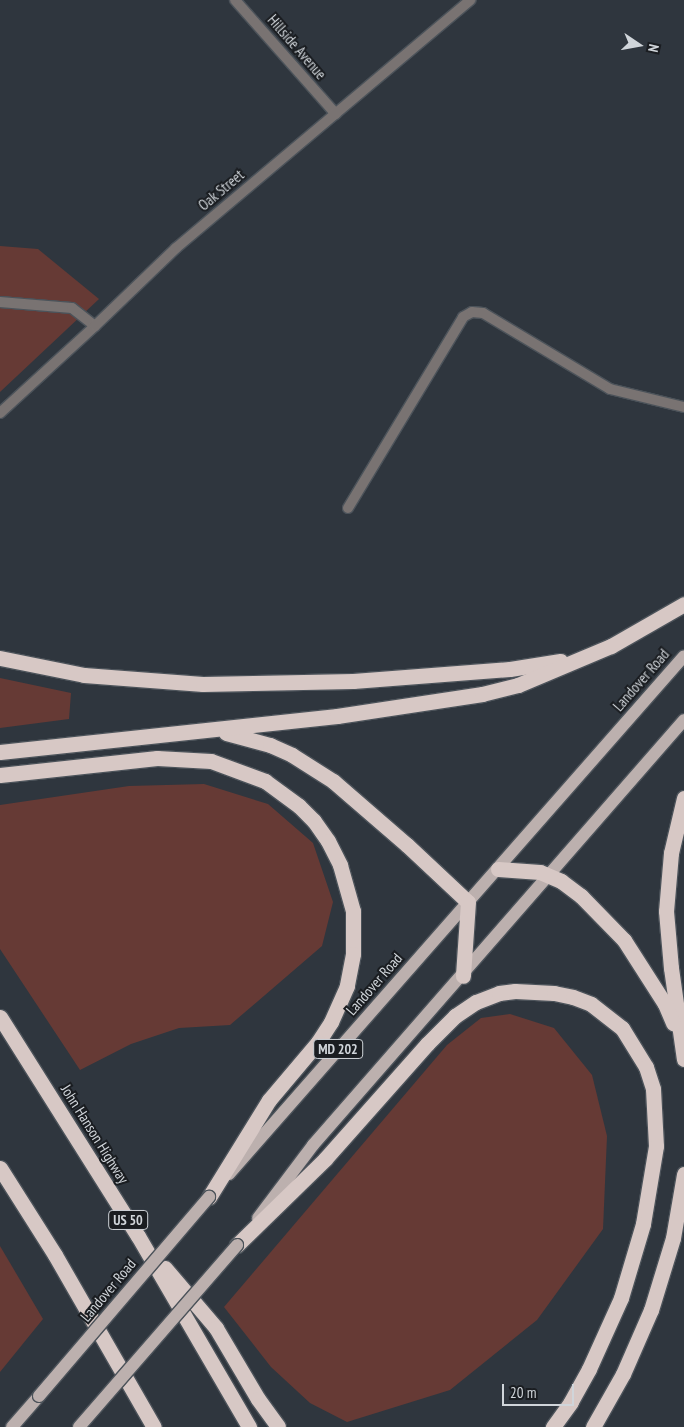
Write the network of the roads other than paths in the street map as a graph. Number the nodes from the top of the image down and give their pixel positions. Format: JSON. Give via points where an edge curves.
{"nodes":[{"id":1,"x":235,"y":0,"type":"edge"},
{"id":2,"x":471,"y":0,"type":"edge"},
{"id":3,"x":336,"y":114,"type":"junction"},
{"id":4,"x":0,"y":302,"type":"edge"},
{"id":5,"x":95,"y":326,"type":"junction"},
{"id":6,"x":684,"y":407,"type":"edge"},
{"id":7,"x":0,"y":413,"type":"edge"},
{"id":8,"x":348,"y":508,"type":"dead end"},
{"id":9,"x":684,"y":604,"type":"edge"},
{"id":10,"x":684,"y":656,"type":"edge"},
{"id":11,"x":584,"y":657,"type":"junction"},
{"id":12,"x":0,"y":658,"type":"edge"},
{"id":13,"x":684,"y":720,"type":"edge"},
{"id":14,"x":214,"y":730,"type":"junction"},
{"id":15,"x":0,"y":752,"type":"edge"},
{"id":16,"x":0,"y":775,"type":"edge"},
{"id":17,"x":684,"y":798,"type":"edge"},
{"id":18,"x":498,"y":869,"type":"junction"},
{"id":19,"x":550,"y":875,"type":"junction"},
{"id":20,"x":468,"y":902,"type":"junction"},
{"id":21,"x":463,"y":976,"type":"junction"},
{"id":22,"x":0,"y":1017,"type":"edge"},
{"id":23,"x":680,"y":1038,"type":"junction"},
{"id":24,"x":684,"y":1059,"type":"edge"},
{"id":25,"x":0,"y":1168,"type":"edge"},
{"id":26,"x":684,"y":1174,"type":"edge"},
{"id":27,"x":209,"y":1197,"type":"junction"},
{"id":28,"x":138,"y":1236,"type":"junction"},
{"id":29,"x":237,"y":1245,"type":"junction"},
{"id":30,"x":12,"y":1427,"type":"edge"},
{"id":31,"x":79,"y":1427,"type":"edge"},
{"id":32,"x":154,"y":1427,"type":"edge"},
{"id":33,"x":249,"y":1427,"type":"edge"},
{"id":34,"x":278,"y":1427,"type":"edge"},
{"id":35,"x":553,"y":1427,"type":"edge"},
{"id":36,"x":593,"y":1427,"type":"edge"}],
"edges":[{"from":1,"to":3,"type":"street","name":"Hillside Avenue"},
{"from":2,"to":3,"type":"street","name":"Oak Street"},
{"from":3,"to":5,"type":"street","name":"Oak Street","via":[[176,248]]},
{"from":4,"to":5,"type":"street","via":[[72,308]]},
{"from":5,"to":7,"type":"street","name":"Oak Street"},
{"from":6,"to":8,"type":"street","via":[[610,389],[483,312],[472,312],[463,317]]},
{"from":9,"to":11,"type":"highway","via":[[642,630]]},
{"from":10,"to":18,"type":"main road","name":"Landover Road","number":"MD 202"},
{"from":11,"to":12,"type":"highway","via":[[464,673],[249,684],[109,678]]},
{"from":11,"to":14,"type":"highway","via":[[518,685],[482,694]]},
{"from":13,"to":19,"type":"main road","number":"MD 202"},
{"from":14,"to":15,"type":"highway"},
{"from":14,"to":20,"type":"highway","via":[[270,745],[320,772],[358,801]]},
{"from":16,"to":27,"type":"highway","via":[[157,758],[211,761],[265,781],[299,806],[328,841],[343,873],[353,911],[354,954],[347,986],[322,1035],[269,1100]]},
{"from":17,"to":23,"type":"highway","via":[[671,852],[666,912]]},
{"from":18,"to":19,"type":"highway","via":[[526,869]]},
{"from":18,"to":20,"type":"main road","name":"Landover Road","number":"MD 202"},
{"from":19,"to":21,"type":"main road","number":"MD 202"},
{"from":19,"to":23,"type":"highway","via":[[581,896],[624,940],[665,1004]]},
{"from":20,"to":21,"type":"highway"},
{"from":20,"to":27,"type":"main road","name":"Landover Road","number":"MD 202"},
{"from":21,"to":29,"type":"main road","number":"MD 202","via":[[313,1145]]},
{"from":22,"to":28,"type":"highway","name":"John Hanson Highway","number":"US 50"},
{"from":23,"to":24,"type":"highway"},
{"from":25,"to":32,"type":"highway","via":[[55,1255]]},
{"from":26,"to":36,"type":"highway","via":[[672,1238],[651,1310],[623,1374]]},
{"from":27,"to":30,"type":"main road","name":"Landover Road","number":"MD 202","bridge":true},
{"from":28,"to":33,"type":"highway","name":"John Hanson Highway","number":"US 50"},
{"from":28,"to":34,"type":"highway","via":[[216,1328]]},
{"from":29,"to":31,"type":"main road","number":"MD 202","bridge":true},
{"from":29,"to":35,"type":"highway","via":[[325,1159],[455,1016],[476,1002],[515,991],[554,993],[590,1004],[622,1028],[646,1067],[654,1098],[656,1146],[643,1224],[621,1298],[589,1369]]}]}
